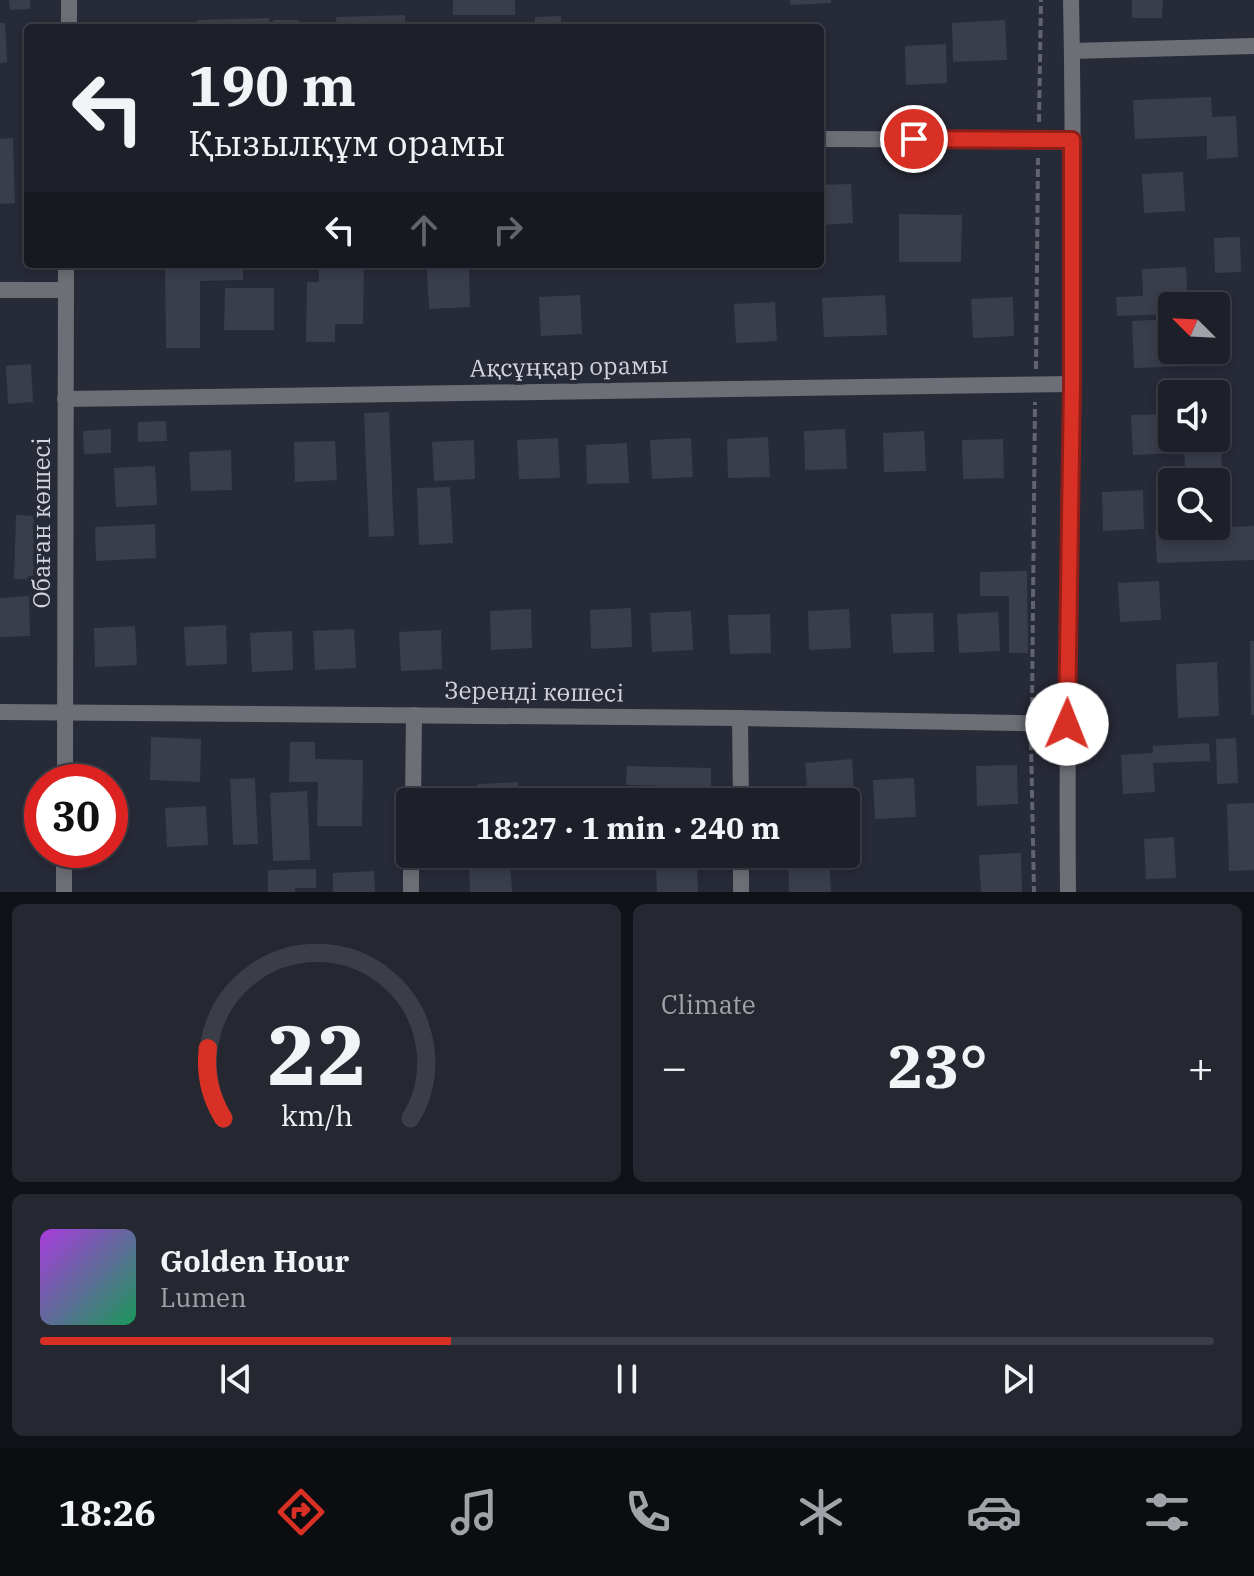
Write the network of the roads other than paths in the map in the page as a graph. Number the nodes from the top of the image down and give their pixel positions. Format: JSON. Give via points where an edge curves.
{"nodes":[{"id":1,"x":69,"y":0,"type":"edge"},
{"id":2,"x":1071,"y":0,"type":"edge"},
{"id":3,"x":69,"y":24,"type":"edge"},
{"id":4,"x":1254,"y":46,"type":"edge"},
{"id":5,"x":1072,"y":51,"type":"junction"},
{"id":6,"x":824,"y":139,"type":"edge"},
{"id":7,"x":1072,"y":140,"type":"junction"},
{"id":8,"x":66,"y":268,"type":"edge"},
{"id":9,"x":0,"y":290,"type":"edge"},
{"id":10,"x":66,"y":290,"type":"junction"},
{"id":11,"x":1072,"y":384,"type":"junction"},
{"id":12,"x":65,"y":399,"type":"junction"},
{"id":13,"x":0,"y":712,"type":"edge"},
{"id":14,"x":66,"y":712,"type":"junction"},
{"id":15,"x":414,"y":715,"type":"junction"},
{"id":16,"x":740,"y":718,"type":"junction"},
{"id":17,"x":1067,"y":724,"type":"junction"},
{"id":18,"x":65,"y":764,"type":"edge"},
{"id":19,"x":413,"y":788,"type":"edge"},
{"id":20,"x":741,"y":788,"type":"edge"},
{"id":21,"x":64,"y":868,"type":"edge"},
{"id":22,"x":411,"y":868,"type":"edge"},
{"id":23,"x":741,"y":868,"type":"edge"},
{"id":24,"x":64,"y":892,"type":"edge"},
{"id":25,"x":411,"y":892,"type":"edge"},
{"id":26,"x":741,"y":892,"type":"edge"},
{"id":27,"x":1068,"y":892,"type":"edge"}],
"edges":[{"from":1,"to":3,"type":"street"},
{"from":2,"to":5,"type":"street"},
{"from":4,"to":5,"type":"street"},
{"from":5,"to":7,"type":"street"},
{"from":6,"to":7,"type":"street"},
{"from":7,"to":11,"type":"street"},
{"from":8,"to":10,"type":"street","name":"Обаған көшесі"},
{"from":9,"to":10,"type":"street"},
{"from":10,"to":12,"type":"street","name":"Обаған көшесі"},
{"from":11,"to":12,"type":"street","name":"Ақсұңқар орамы"},
{"from":11,"to":17,"type":"street"},
{"from":12,"to":14,"type":"street","name":"Обаған көшесі"},
{"from":13,"to":14,"type":"street","name":"Зеренді көшесі"},
{"from":14,"to":15,"type":"street","name":"Зеренді көшесі"},
{"from":14,"to":18,"type":"street","name":"Обаған көшесі"},
{"from":15,"to":16,"type":"street","name":"Зеренді көшесі"},
{"from":15,"to":19,"type":"street"},
{"from":16,"to":17,"type":"street","name":"Зеренді көшесі"},
{"from":16,"to":20,"type":"street"},
{"from":17,"to":27,"type":"street"},
{"from":21,"to":24,"type":"street"},
{"from":22,"to":25,"type":"street"},
{"from":23,"to":26,"type":"street"}]}
